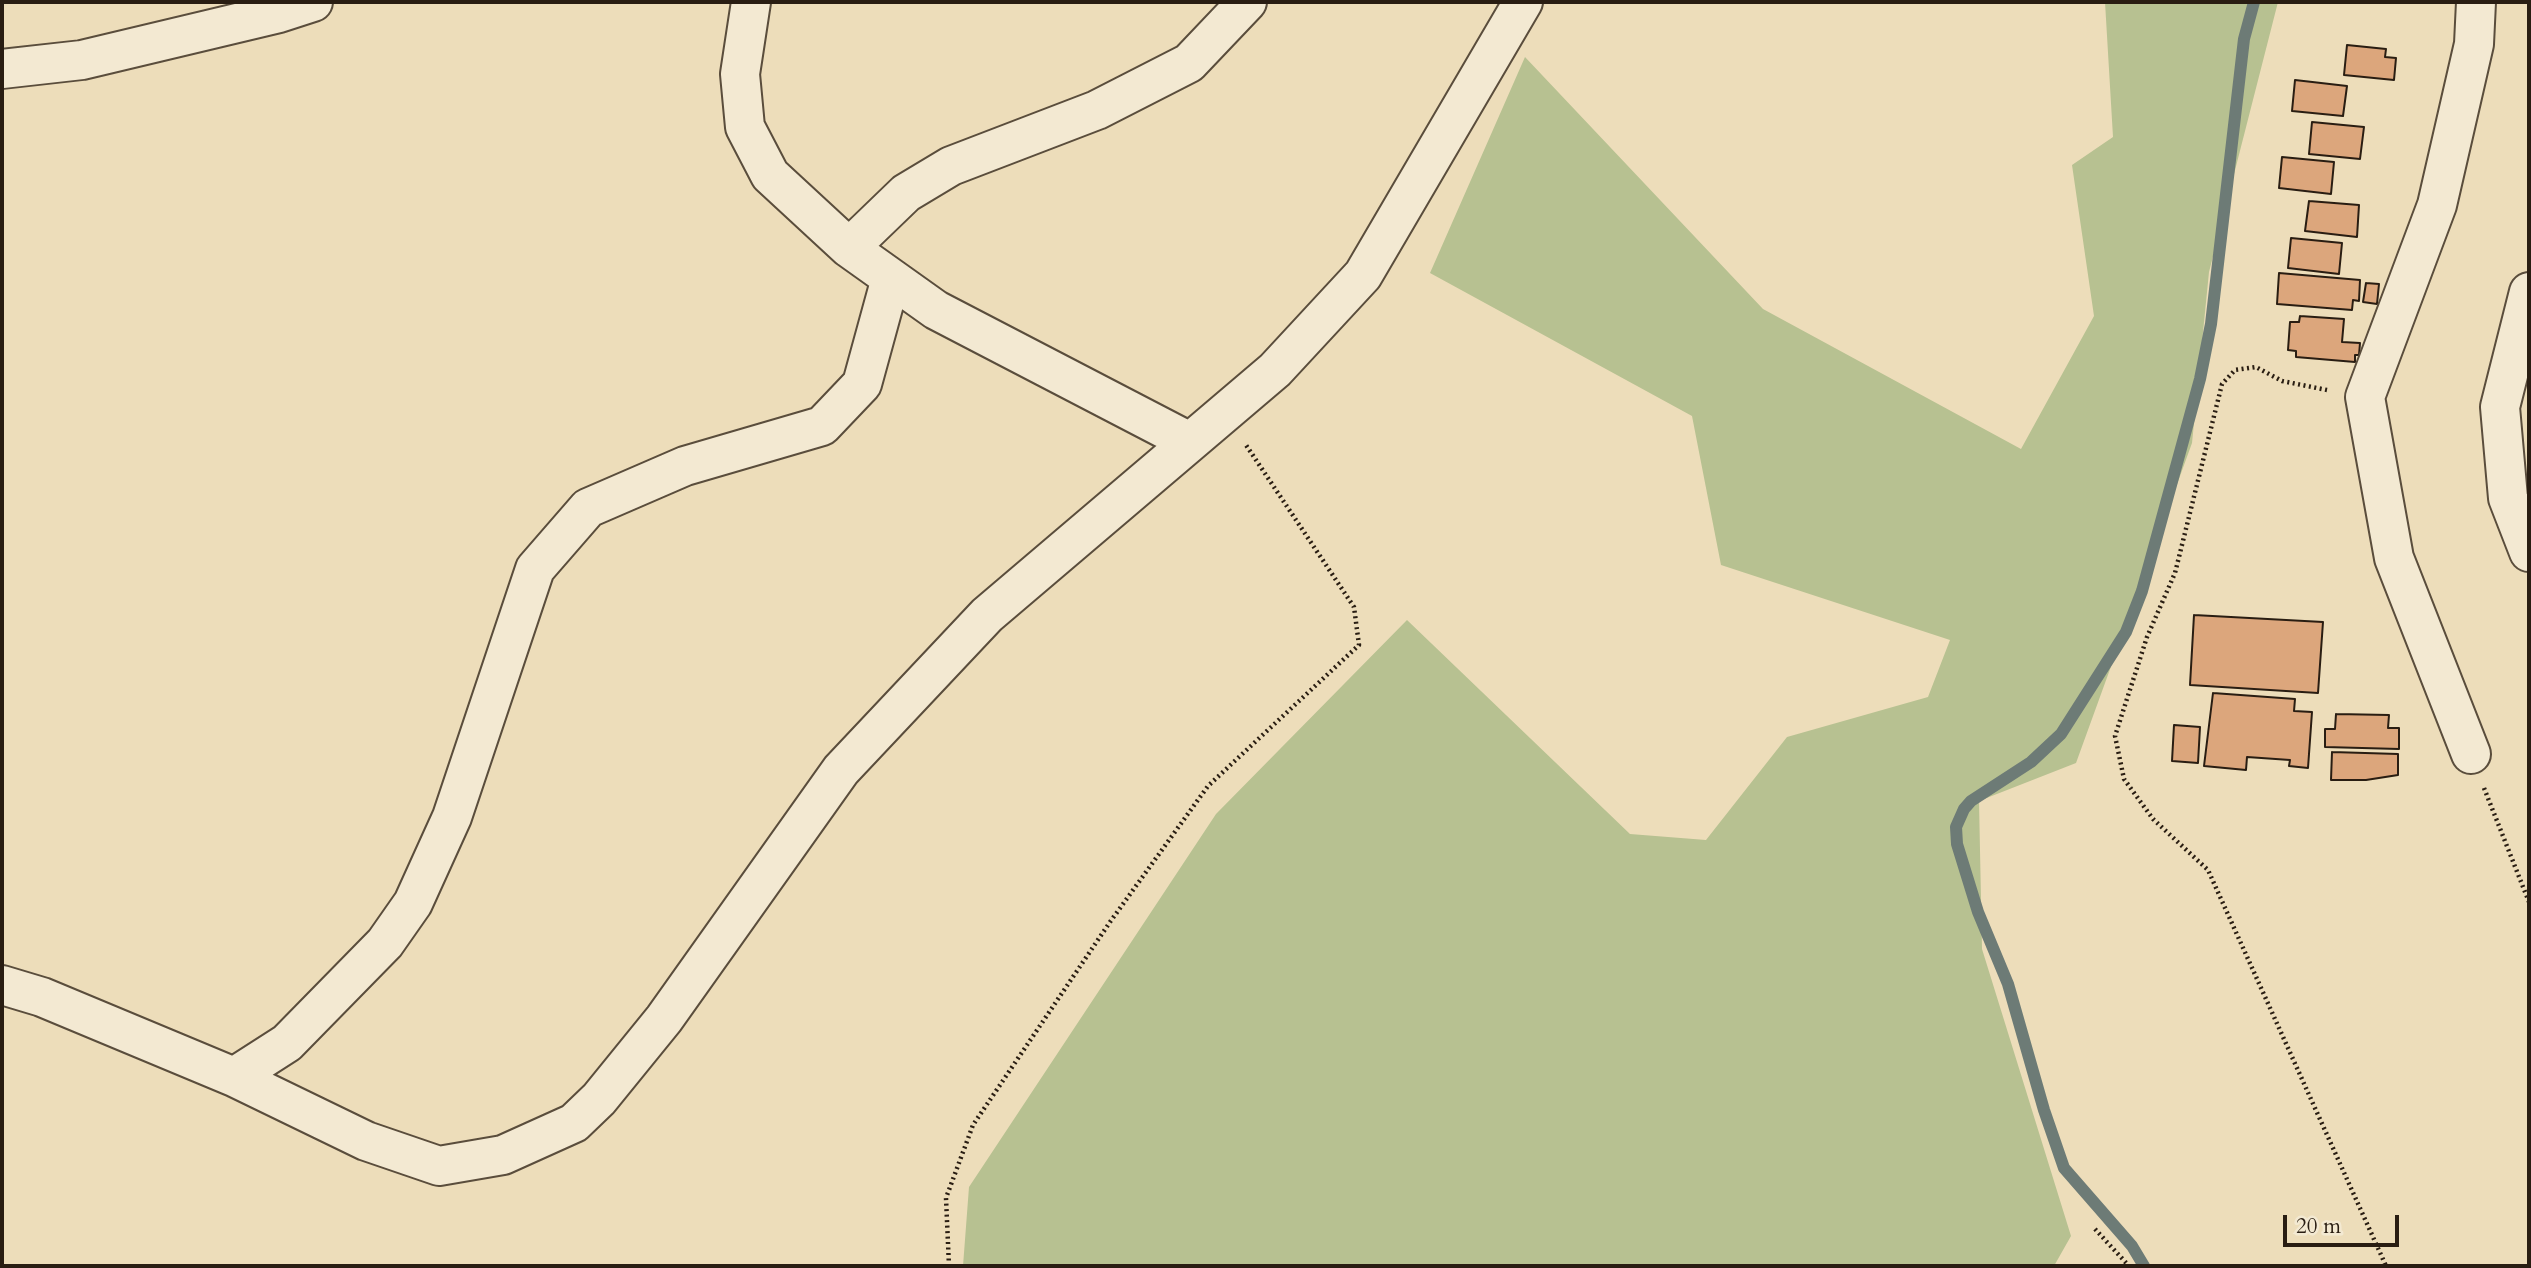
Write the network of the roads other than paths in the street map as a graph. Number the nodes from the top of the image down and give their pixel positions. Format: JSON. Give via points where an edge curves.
{"nodes":[{"id":1,"x":313,"y":2,"type":"edge"},
{"id":2,"x":751,"y":2,"type":"edge"},
{"id":3,"x":1247,"y":2,"type":"edge"},
{"id":4,"x":1523,"y":2,"type":"edge"},
{"id":5,"x":2476,"y":2,"type":"edge"},
{"id":6,"x":2,"y":69,"type":"edge"},
{"id":7,"x":849,"y":248,"type":"junction"},
{"id":8,"x":891,"y":278,"type":"junction"},
{"id":9,"x":2529,"y":292,"type":"edge"},
{"id":10,"x":1188,"y":441,"type":"junction"},
{"id":11,"x":2529,"y":552,"type":"edge"},
{"id":12,"x":2471,"y":754,"type":"road end"},
{"id":13,"x":2,"y":985,"type":"edge"},
{"id":14,"x":234,"y":1077,"type":"junction"}],
"edges":[{"from":1,"to":6,"type":"street","via":[[82,60]]},
{"from":2,"to":7,"type":"street","via":[[740,74],[745,127],[769,174]]},
{"from":3,"to":7,"type":"street","via":[[1189,63],[1097,110],[951,166],[906,193]]},
{"from":4,"to":10,"type":"street","via":[[1363,275],[1275,370]]},
{"from":5,"to":12,"type":"street","via":[[2474,44],[2437,205],[2365,397],[2394,558]]},
{"from":7,"to":8,"type":"street"},
{"from":8,"to":10,"type":"street","via":[[936,310]]},
{"from":8,"to":14,"type":"street","via":[[862,384],[822,426],[685,466],[588,509],[535,569],[452,817],[413,903],[386,943],[287,1043]]},
{"from":9,"to":11,"type":"street","via":[[2500,407],[2508,498]]},
{"from":10,"to":14,"type":"street","via":[[987,615],[841,770],[664,1019],[574,1123],[503,1155],[439,1166],[366,1142]]},
{"from":13,"to":14,"type":"street","via":[[42,997]]}]}
